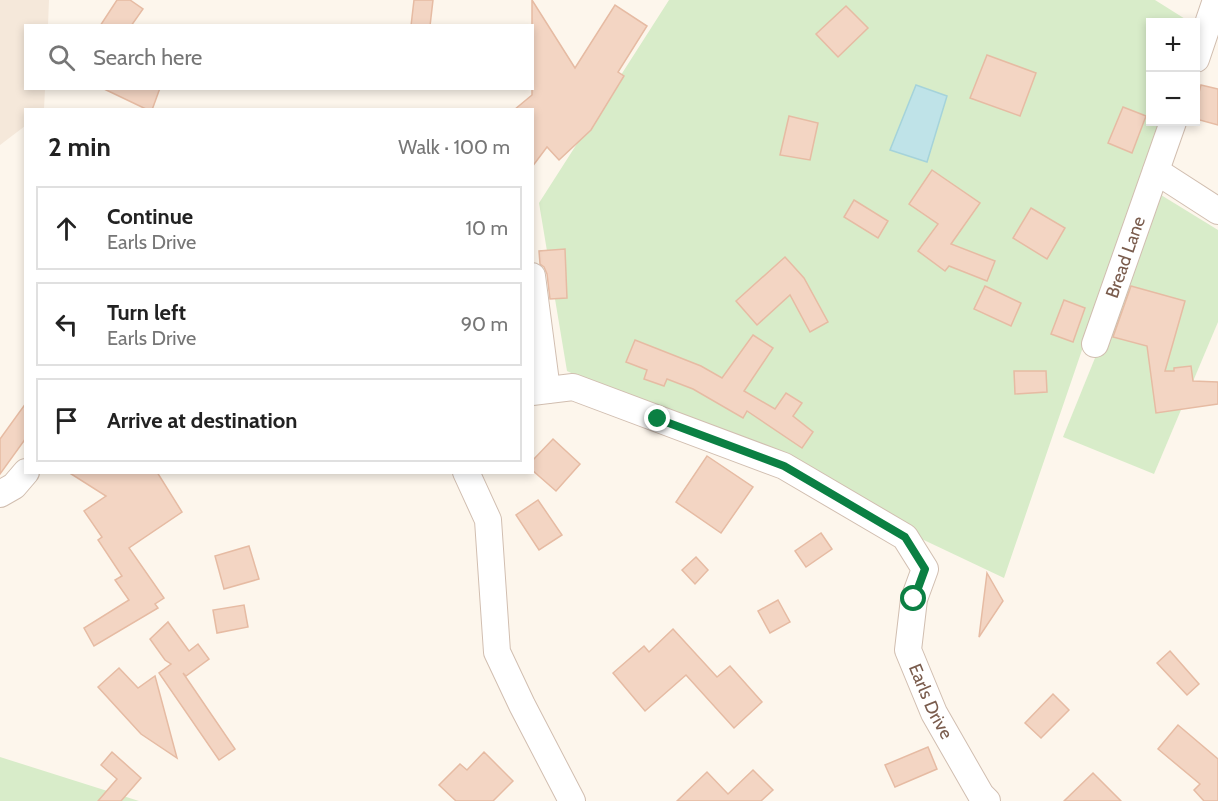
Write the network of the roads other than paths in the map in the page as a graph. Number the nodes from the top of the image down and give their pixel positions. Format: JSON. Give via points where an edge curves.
{"nodes":[{"id":1,"x":1216,"y":0,"type":"edge"},
{"id":2,"x":1200,"y":46,"type":"edge"},
{"id":3,"x":1172,"y":126,"type":"edge"},
{"id":4,"x":1156,"y":171,"type":"junction"},
{"id":5,"x":1218,"y":211,"type":"edge"},
{"id":6,"x":534,"y":305,"type":"edge"},
{"id":7,"x":1095,"y":344,"type":"dead end"},
{"id":8,"x":540,"y":391,"type":"edge"},
{"id":9,"x":24,"y":474,"type":"edge"},
{"id":10,"x":467,"y":474,"type":"edge"},
{"id":11,"x":0,"y":494,"type":"edge"},
{"id":12,"x":572,"y":801,"type":"edge"},
{"id":13,"x":987,"y":801,"type":"edge"}],
"edges":[{"from":1,"to":2,"type":"street"},
{"from":3,"to":4,"type":"street","name":"Bread Lane"},
{"from":4,"to":5,"type":"street"},
{"from":4,"to":7,"type":"street","name":"Bread Lane"},
{"from":6,"to":8,"type":"street"},
{"from":8,"to":13,"type":"street","name":"Earls Drive","via":[[573,387],[784,466],[905,537],[925,569],[914,599],[908,650],[934,713]]},
{"from":9,"to":11,"type":"street"},
{"from":10,"to":12,"type":"street","via":[[488,520],[497,652]]}]}
